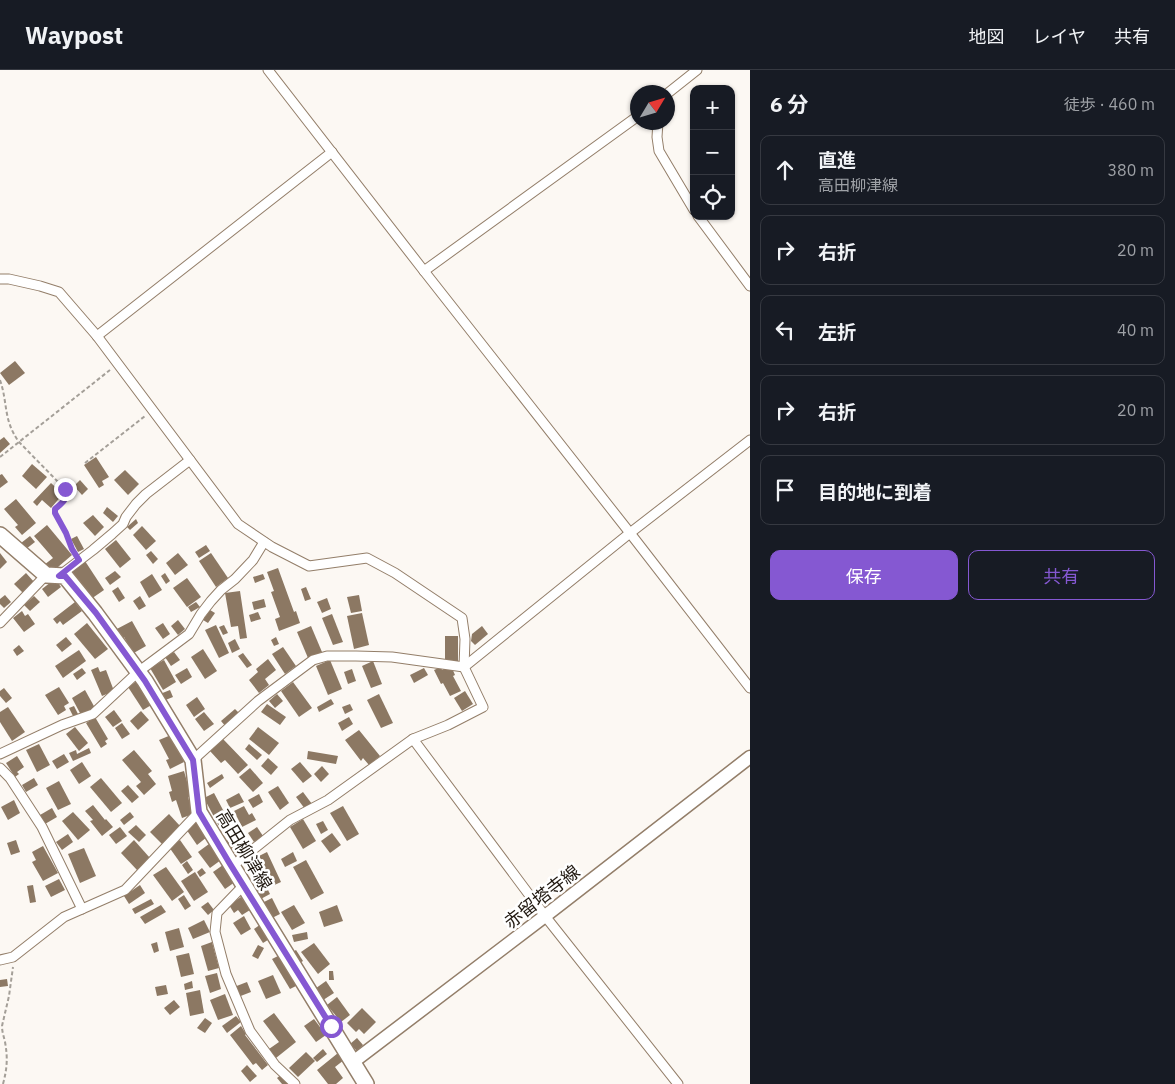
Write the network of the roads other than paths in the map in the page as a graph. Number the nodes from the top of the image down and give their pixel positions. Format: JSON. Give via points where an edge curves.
{"nodes":[{"id":1,"x":268,"y":70,"type":"edge"},
{"id":2,"x":697,"y":70,"type":"edge"},
{"id":3,"x":675,"y":87,"type":"edge"},
{"id":4,"x":630,"y":122,"type":"edge"},
{"id":5,"x":657,"y":130,"type":"edge"},
{"id":6,"x":332,"y":152,"type":"junction"},
{"id":7,"x":690,"y":203,"type":"edge"},
{"id":8,"x":701,"y":220,"type":"edge"},
{"id":9,"x":424,"y":271,"type":"junction"},
{"id":10,"x":0,"y":279,"type":"edge"},
{"id":11,"x":750,"y":286,"type":"edge"},
{"id":12,"x":97,"y":336,"type":"junction"},
{"id":13,"x":750,"y":440,"type":"edge"},
{"id":14,"x":190,"y":460,"type":"junction"},
{"id":15,"x":630,"y":533,"type":"junction"},
{"id":16,"x":0,"y":535,"type":"edge"},
{"id":17,"x":264,"y":542,"type":"junction"},
{"id":18,"x":53,"y":575,"type":"junction"},
{"id":19,"x":0,"y":623,"type":"edge"},
{"id":20,"x":464,"y":666,"type":"junction"},
{"id":21,"x":138,"y":672,"type":"junction"},
{"id":22,"x":750,"y":688,"type":"edge"},
{"id":23,"x":413,"y":739,"type":"junction"},
{"id":24,"x":0,"y":754,"type":"edge"},
{"id":25,"x":750,"y":756,"type":"edge"},
{"id":26,"x":193,"y":760,"type":"junction"},
{"id":27,"x":0,"y":768,"type":"edge"},
{"id":28,"x":199,"y":812,"type":"junction"},
{"id":29,"x":231,"y":867,"type":"junction"},
{"id":30,"x":243,"y":886,"type":"junction"},
{"id":31,"x":82,"y":909,"type":"junction"},
{"id":32,"x":546,"y":916,"type":"junction"},
{"id":33,"x":0,"y":960,"type":"edge"},
{"id":34,"x":353,"y":1062,"type":"junction"},
{"id":35,"x":295,"y":1084,"type":"edge"},
{"id":36,"x":366,"y":1084,"type":"edge"},
{"id":37,"x":678,"y":1084,"type":"edge"}],
"edges":[{"from":1,"to":6,"type":"street"},
{"from":2,"to":3,"type":"street"},
{"from":4,"to":9,"type":"street"},
{"from":5,"to":7,"type":"street","via":[[659,151]]},
{"from":6,"to":9,"type":"street"},
{"from":6,"to":12,"type":"street"},
{"from":8,"to":11,"type":"street"},
{"from":9,"to":15,"type":"street"},
{"from":10,"to":12,"type":"street","via":[[59,292]]},
{"from":12,"to":14,"type":"street"},
{"from":13,"to":15,"type":"street"},
{"from":14,"to":17,"type":"street","via":[[238,524]]},
{"from":14,"to":18,"type":"street","via":[[146,494],[123,524],[93,550]]},
{"from":15,"to":20,"type":"street"},
{"from":15,"to":22,"type":"street"},
{"from":16,"to":18,"type":"main road","name":"高田柳津線"},
{"from":17,"to":20,"type":"street","via":[[309,566],[367,558],[395,573],[462,618]]},
{"from":17,"to":21,"type":"street","via":[[253,560],[211,601],[189,634]]},
{"from":18,"to":19,"type":"street"},
{"from":18,"to":21,"type":"main road","name":"高田柳津線","via":[[65,576]]},
{"from":20,"to":23,"type":"street","via":[[484,707]]},
{"from":20,"to":26,"type":"street","via":[[356,656],[327,656],[313,660],[258,701]]},
{"from":21,"to":24,"type":"street","via":[[93,714]]},
{"from":21,"to":26,"type":"main road","name":"高田柳津線"},
{"from":23,"to":29,"type":"street","via":[[328,800],[290,820]]},
{"from":23,"to":32,"type":"street"},
{"from":25,"to":32,"type":"main road","name":"赤留塔寺線"},
{"from":26,"to":28,"type":"main road","name":"高田柳津線"},
{"from":27,"to":31,"type":"street","via":[[42,827]]},
{"from":28,"to":29,"type":"main road","name":"高田柳津線"},
{"from":28,"to":31,"type":"street","via":[[125,890]]},
{"from":29,"to":30,"type":"main road","name":"高田柳津線"},
{"from":30,"to":34,"type":"main road","name":"高田柳津線"},
{"from":30,"to":35,"type":"street","via":[[217,913],[215,932],[226,974],[250,1031],[275,1065]]},
{"from":31,"to":33,"type":"street","via":[[64,917],[13,957]]},
{"from":32,"to":34,"type":"main road","name":"赤留塔寺線"},
{"from":32,"to":37,"type":"street"},
{"from":34,"to":36,"type":"main road","name":"高田柳津線"}]}
